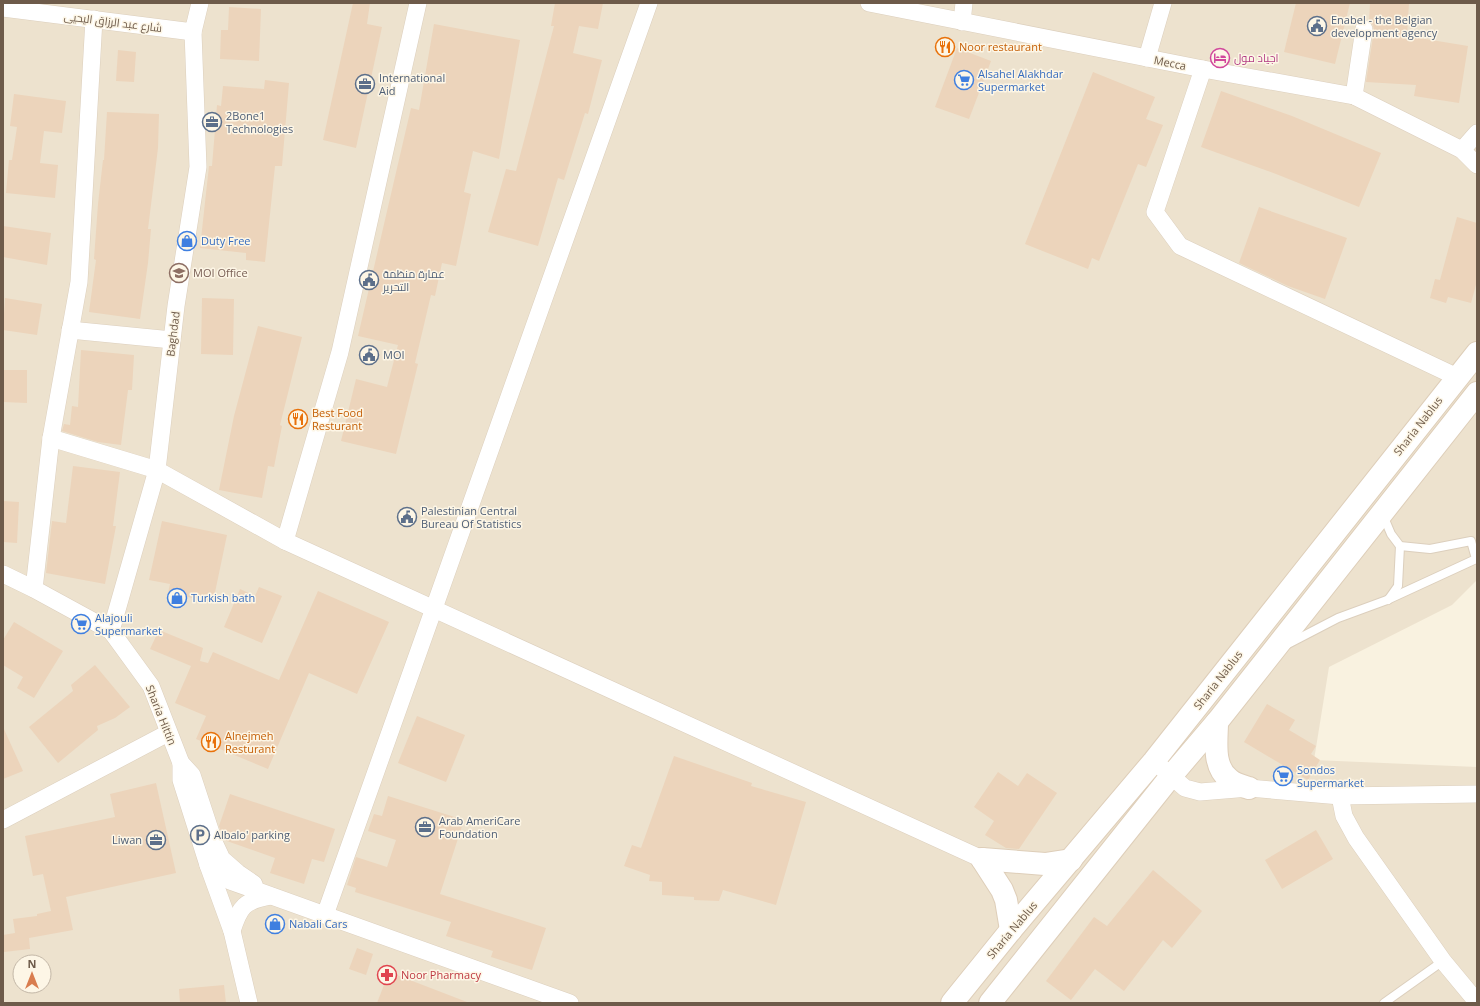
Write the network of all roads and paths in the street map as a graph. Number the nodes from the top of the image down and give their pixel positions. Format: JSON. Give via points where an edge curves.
{"nodes":[{"id":1,"x":200,"y":3,"type":"edge"},
{"id":2,"x":418,"y":3,"type":"edge"},
{"id":3,"x":648,"y":3,"type":"edge"},
{"id":4,"x":869,"y":3,"type":"edge"},
{"id":5,"x":964,"y":3,"type":"edge"},
{"id":6,"x":1162,"y":3,"type":"edge"},
{"id":7,"x":3,"y":8,"type":"edge"},
{"id":8,"x":94,"y":19,"type":"junction"},
{"id":9,"x":962,"y":22,"type":"junction"},
{"id":10,"x":1364,"y":29,"type":"dead end"},
{"id":11,"x":193,"y":32,"type":"junction"},
{"id":12,"x":1147,"y":58,"type":"junction"},
{"id":13,"x":1203,"y":69,"type":"junction"},
{"id":14,"x":1354,"y":96,"type":"junction"},
{"id":15,"x":1477,"y":134,"type":"edge"},
{"id":16,"x":1462,"y":150,"type":"junction"},
{"id":17,"x":1477,"y":165,"type":"edge"},
{"id":18,"x":70,"y":330,"type":"junction"},
{"id":19,"x":172,"y":340,"type":"junction"},
{"id":20,"x":1477,"y":353,"type":"edge"},
{"id":21,"x":1457,"y":377,"type":"junction"},
{"id":22,"x":1477,"y":393,"type":"edge"},
{"id":23,"x":51,"y":438,"type":"junction"},
{"id":24,"x":157,"y":470,"type":"junction"},
{"id":25,"x":1382,"y":513,"type":"junction"},
{"id":26,"x":285,"y":541,"type":"junction"},
{"id":27,"x":1400,"y":546,"type":"junction"},
{"id":28,"x":3,"y":574,"type":"edge"},
{"id":29,"x":34,"y":589,"type":"junction"},
{"id":30,"x":1387,"y":600,"type":"junction"},
{"id":31,"x":433,"y":610,"type":"junction"},
{"id":32,"x":110,"y":631,"type":"junction"},
{"id":33,"x":1271,"y":653,"type":"junction"},
{"id":34,"x":1217,"y":722,"type":"junction"},
{"id":35,"x":168,"y":733,"type":"junction"},
{"id":36,"x":1154,"y":761,"type":"junction"},
{"id":37,"x":181,"y":763,"type":"junction"},
{"id":38,"x":1171,"y":776,"type":"junction"},
{"id":39,"x":1249,"y":788,"type":"junction"},
{"id":40,"x":1477,"y":794,"type":"edge"},
{"id":41,"x":1340,"y":796,"type":"junction"},
{"id":42,"x":3,"y":820,"type":"edge"},
{"id":43,"x":982,"y":859,"type":"junction"},
{"id":44,"x":1071,"y":860,"type":"junction"},
{"id":45,"x":208,"y":865,"type":"junction"},
{"id":46,"x":234,"y":877,"type":"junction"},
{"id":47,"x":271,"y":896,"type":"junction"},
{"id":48,"x":220,"y":902,"type":"junction"},
{"id":49,"x":325,"y":915,"type":"junction"},
{"id":50,"x":1011,"y":930,"type":"junction"},
{"id":51,"x":232,"y":931,"type":"junction"},
{"id":52,"x":1443,"y":961,"type":"junction"},
{"id":53,"x":1477,"y":1002,"type":"edge"},
{"id":54,"x":249,"y":1003,"type":"edge"},
{"id":55,"x":570,"y":1003,"type":"edge"},
{"id":56,"x":952,"y":1003,"type":"edge"},
{"id":57,"x":990,"y":1003,"type":"edge"},
{"id":58,"x":1384,"y":1003,"type":"edge"}],
"edges":[{"from":1,"to":11,"type":"street"},
{"from":2,"to":26,"type":"street","via":[[340,352]]},
{"from":3,"to":31,"type":"street"},
{"from":4,"to":9,"type":"street","name":"Mecca"},
{"from":5,"to":9,"type":"street"},
{"from":6,"to":12,"type":"street"},
{"from":7,"to":8,"type":"street","name":"شارع عبد الرزاق اليحيى"},
{"from":8,"to":11,"type":"street","name":"شارع عبد الرزاق اليحيى"},
{"from":8,"to":18,"type":"street","via":[[79,282]]},
{"from":9,"to":12,"type":"street","name":"Mecca"},
{"from":10,"to":14,"type":"street"},
{"from":11,"to":19,"type":"street","name":"Baghdad","via":[[198,167]]},
{"from":12,"to":13,"type":"street","name":"Mecca"},
{"from":13,"to":14,"type":"street","name":"Mecca"},
{"from":13,"to":21,"type":"street","via":[[1155,212],[1180,246]]},
{"from":14,"to":16,"type":"street","name":"Mecca"},
{"from":15,"to":16,"type":"street"},
{"from":16,"to":17,"type":"street","name":"Mecca"},
{"from":18,"to":19,"type":"street"},
{"from":18,"to":23,"type":"street"},
{"from":19,"to":24,"type":"street","name":"Baghdad"},
{"from":20,"to":21,"type":"main road","name":"Sharia Nablus"},
{"from":21,"to":36,"type":"main road","name":"Sharia Nablus"},
{"from":22,"to":25,"type":"main road"},
{"from":23,"to":24,"type":"street"},
{"from":23,"to":29,"type":"street"},
{"from":24,"to":26,"type":"street"},
{"from":24,"to":32,"type":"street","name":"Baghdad"},
{"from":25,"to":27,"type":"lane","via":[[1391,534]]},
{"from":25,"to":33,"type":"main road"},
{"from":26,"to":31,"type":"street"},
{"from":27,"to":30,"type":"lane","via":[[1398,586]]},
{"from":27,"to":30,"type":"lane","via":[[1430,548],[1471,541],[1476,559]]},
{"from":28,"to":29,"type":"street","name":"Sharia Hittin"},
{"from":29,"to":32,"type":"street","name":"Sharia Hittin"},
{"from":30,"to":33,"type":"lane","via":[[1338,618]]},
{"from":31,"to":43,"type":"street"},
{"from":31,"to":49,"type":"street"},
{"from":32,"to":35,"type":"street","name":"Sharia Hittin","via":[[151,686]]},
{"from":33,"to":34,"type":"main road"},
{"from":34,"to":38,"type":"main road"},
{"from":34,"to":39,"type":"main road","via":[[1217,756],[1223,773],[1229,780]]},
{"from":35,"to":37,"type":"street","name":"Sharia Hittin"},
{"from":35,"to":42,"type":"street"},
{"from":36,"to":38,"type":"street"},
{"from":36,"to":44,"type":"main road","name":"Sharia Nablus"},
{"from":37,"to":45,"type":"street","via":[[181,780]]},
{"from":37,"to":46,"type":"street","via":[[192,775],[214,842]]},
{"from":38,"to":39,"type":"street","via":[[1185,788],[1200,792]]},
{"from":38,"to":57,"type":"main road"},
{"from":39,"to":41,"type":"street"},
{"from":40,"to":41,"type":"street"},
{"from":41,"to":52,"type":"street","via":[[1344,816],[1356,838]]},
{"from":43,"to":44,"type":"main road","via":[[1045,864]]},
{"from":43,"to":50,"type":"main road","via":[[1002,890]]},
{"from":44,"to":50,"type":"main road","name":"Sharia Nablus"},
{"from":45,"to":46,"type":"street"},
{"from":45,"to":48,"type":"street"},
{"from":46,"to":47,"type":"street"},
{"from":46,"to":48,"type":"street"},
{"from":47,"to":49,"type":"street"},
{"from":47,"to":51,"type":"street","via":[[253,899],[238,911]]},
{"from":48,"to":51,"type":"street"},
{"from":49,"to":55,"type":"street"},
{"from":50,"to":56,"type":"main road","name":"Sharia Nablus"},
{"from":51,"to":54,"type":"street"},
{"from":52,"to":53,"type":"street"},
{"from":52,"to":58,"type":"lane"}]}
